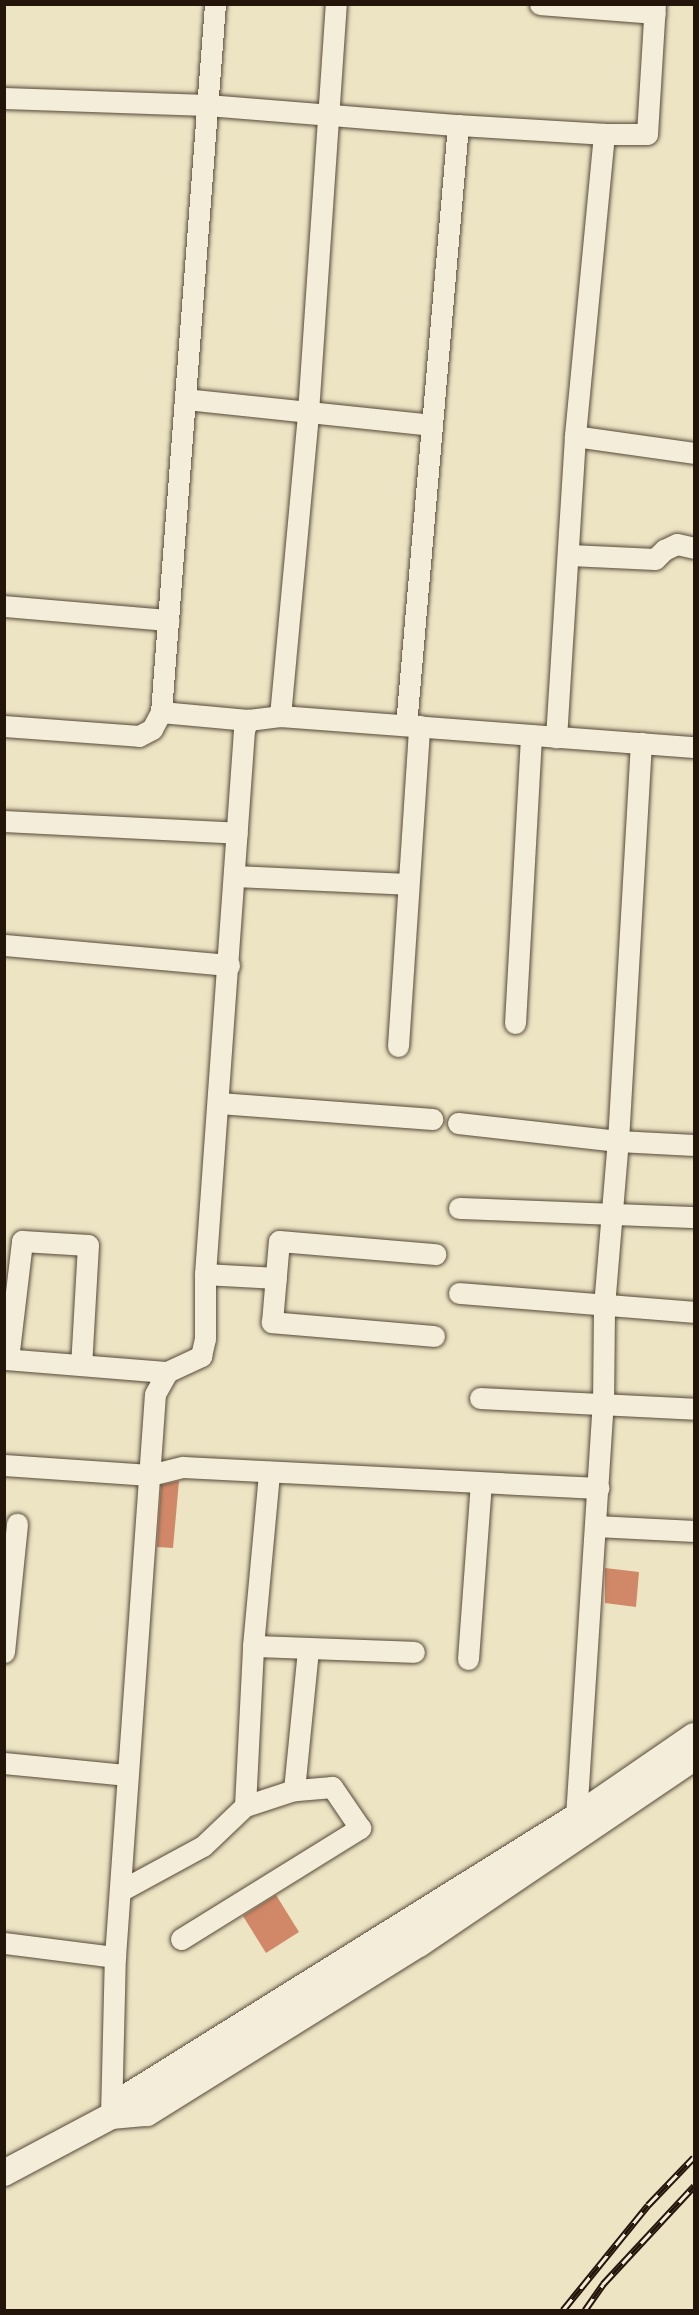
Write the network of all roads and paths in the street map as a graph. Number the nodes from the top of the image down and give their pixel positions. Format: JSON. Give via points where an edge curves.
{"nodes":[{"id":1,"x":215,"y":4,"type":"edge"},
{"id":2,"x":336,"y":4,"type":"edge"},
{"id":3,"x":540,"y":4,"type":"edge"},
{"id":4,"x":655,"y":9,"type":"edge"},
{"id":5,"x":4,"y":98,"type":"edge"},
{"id":6,"x":207,"y":105,"type":"junction"},
{"id":7,"x":330,"y":115,"type":"junction"},
{"id":8,"x":458,"y":125,"type":"junction"},
{"id":9,"x":604,"y":134,"type":"junction"},
{"id":10,"x":185,"y":399,"type":"junction"},
{"id":11,"x":308,"y":412,"type":"junction"},
{"id":12,"x":432,"y":425,"type":"junction"},
{"id":13,"x":575,"y":436,"type":"junction"},
{"id":14,"x":694,"y":453,"type":"edge"},
{"id":15,"x":694,"y":548,"type":"edge"},
{"id":16,"x":570,"y":555,"type":"junction"},
{"id":17,"x":4,"y":606,"type":"edge"},
{"id":18,"x":168,"y":620,"type":"junction"},
{"id":19,"x":161,"y":712,"type":"junction"},
{"id":20,"x":280,"y":716,"type":"junction"},
{"id":21,"x":248,"y":720,"type":"junction"},
{"id":22,"x":4,"y":726,"type":"edge"},
{"id":23,"x":412,"y":726,"type":"junction"},
{"id":24,"x":531,"y":735,"type":"junction"},
{"id":25,"x":556,"y":737,"type":"junction"},
{"id":26,"x":641,"y":743,"type":"junction"},
{"id":27,"x":694,"y":747,"type":"edge"},
{"id":28,"x":4,"y":821,"type":"edge"},
{"id":29,"x":237,"y":833,"type":"junction"},
{"id":30,"x":234,"y":876,"type":"junction"},
{"id":31,"x":408,"y":884,"type":"junction"},
{"id":32,"x":4,"y":945,"type":"edge"},
{"id":33,"x":229,"y":965,"type":"junction"},
{"id":34,"x":514,"y":1023,"type":"dead end"},
{"id":35,"x":398,"y":1046,"type":"dead end"},
{"id":36,"x":219,"y":1103,"type":"junction"},
{"id":37,"x":432,"y":1119,"type":"dead end"},
{"id":38,"x":458,"y":1123,"type":"dead end"},
{"id":39,"x":618,"y":1141,"type":"junction"},
{"id":40,"x":694,"y":1145,"type":"edge"},
{"id":41,"x":459,"y":1208,"type":"dead end"},
{"id":42,"x":611,"y":1215,"type":"junction"},
{"id":43,"x":694,"y":1217,"type":"edge"},
{"id":44,"x":435,"y":1254,"type":"dead end"},
{"id":45,"x":205,"y":1274,"type":"junction"},
{"id":46,"x":276,"y":1278,"type":"junction"},
{"id":47,"x":459,"y":1293,"type":"dead end"},
{"id":48,"x":604,"y":1306,"type":"junction"},
{"id":49,"x":694,"y":1312,"type":"edge"},
{"id":50,"x":434,"y":1336,"type":"dead end"},
{"id":51,"x":6,"y":1359,"type":"edge"},
{"id":52,"x":81,"y":1365,"type":"junction"},
{"id":53,"x":167,"y":1372,"type":"junction"},
{"id":54,"x":480,"y":1398,"type":"dead end"},
{"id":55,"x":603,"y":1405,"type":"junction"},
{"id":56,"x":694,"y":1409,"type":"edge"},
{"id":57,"x":4,"y":1465,"type":"edge"},
{"id":58,"x":269,"y":1472,"type":"junction"},
{"id":59,"x":150,"y":1475,"type":"junction"},
{"id":60,"x":481,"y":1483,"type":"junction"},
{"id":61,"x":598,"y":1488,"type":"junction"},
{"id":62,"x":17,"y":1524,"type":"dead end"},
{"id":63,"x":596,"y":1526,"type":"junction"},
{"id":64,"x":694,"y":1531,"type":"edge"},
{"id":65,"x":9,"y":1562,"type":"edge"},
{"id":66,"x":253,"y":1646,"type":"junction"},
{"id":67,"x":5,"y":1647,"type":"edge"},
{"id":68,"x":308,"y":1648,"type":"junction"},
{"id":69,"x":4,"y":1652,"type":"edge"},
{"id":70,"x":414,"y":1652,"type":"dead end"},
{"id":71,"x":468,"y":1659,"type":"dead end"},
{"id":72,"x":694,"y":1736,"type":"edge"},
{"id":73,"x":694,"y":1758,"type":"edge"},
{"id":74,"x":4,"y":1762,"type":"edge"},
{"id":75,"x":127,"y":1775,"type":"junction"},
{"id":76,"x":294,"y":1790,"type":"junction"},
{"id":77,"x":245,"y":1806,"type":"junction"},
{"id":78,"x":576,"y":1818,"type":"junction"},
{"id":79,"x":120,"y":1891,"type":"junction"},
{"id":80,"x":181,"y":1939,"type":"dead end"},
{"id":81,"x":4,"y":1943,"type":"edge"},
{"id":82,"x":115,"y":1957,"type":"junction"},
{"id":83,"x":111,"y":2116,"type":"junction"},
{"id":84,"x":4,"y":2173,"type":"edge"}],
"edges":[{"from":1,"to":6,"type":"street"},
{"from":2,"to":7,"type":"street"},
{"from":3,"to":4,"type":"street"},
{"from":4,"to":9,"type":"street","via":[[647,134]]},
{"from":5,"to":6,"type":"street"},
{"from":6,"to":7,"type":"street"},
{"from":6,"to":10,"type":"street"},
{"from":7,"to":8,"type":"street"},
{"from":7,"to":11,"type":"street"},
{"from":8,"to":9,"type":"street"},
{"from":8,"to":12,"type":"street"},
{"from":9,"to":13,"type":"street"},
{"from":10,"to":11,"type":"street"},
{"from":10,"to":18,"type":"street"},
{"from":11,"to":12,"type":"street"},
{"from":11,"to":20,"type":"street"},
{"from":12,"to":23,"type":"street"},
{"from":13,"to":14,"type":"street"},
{"from":13,"to":16,"type":"street"},
{"from":15,"to":16,"type":"street","via":[[677,544],[664,549],[655,560]]},
{"from":16,"to":25,"type":"street"},
{"from":17,"to":18,"type":"street"},
{"from":18,"to":19,"type":"street"},
{"from":19,"to":21,"type":"street"},
{"from":19,"to":22,"type":"street","via":[[152,729],[140,736]]},
{"from":20,"to":21,"type":"street"},
{"from":20,"to":23,"type":"street"},
{"from":21,"to":29,"type":"street","via":[[244,730]]},
{"from":23,"to":24,"type":"street"},
{"from":23,"to":31,"type":"street"},
{"from":24,"to":25,"type":"street"},
{"from":24,"to":34,"type":"street"},
{"from":25,"to":26,"type":"street"},
{"from":26,"to":27,"type":"street"},
{"from":26,"to":39,"type":"street"},
{"from":28,"to":29,"type":"street"},
{"from":29,"to":30,"type":"street"},
{"from":30,"to":31,"type":"street"},
{"from":30,"to":33,"type":"street"},
{"from":31,"to":35,"type":"street"},
{"from":32,"to":33,"type":"street"},
{"from":33,"to":36,"type":"street"},
{"from":36,"to":37,"type":"street"},
{"from":36,"to":45,"type":"street"},
{"from":38,"to":39,"type":"street"},
{"from":39,"to":40,"type":"street"},
{"from":39,"to":42,"type":"street"},
{"from":41,"to":42,"type":"street"},
{"from":42,"to":43,"type":"street"},
{"from":42,"to":48,"type":"street"},
{"from":44,"to":46,"type":"street","via":[[279,1241]]},
{"from":45,"to":46,"type":"street"},
{"from":45,"to":53,"type":"street","via":[[201,1356]]},
{"from":46,"to":50,"type":"street","via":[[272,1322]]},
{"from":47,"to":48,"type":"street"},
{"from":48,"to":49,"type":"street"},
{"from":48,"to":55,"type":"street"},
{"from":51,"to":52,"type":"street"},
{"from":51,"to":52,"type":"street","via":[[22,1241],[88,1245]]},
{"from":52,"to":53,"type":"street"},
{"from":53,"to":59,"type":"street","via":[[155,1394]]},
{"from":54,"to":55,"type":"street"},
{"from":55,"to":56,"type":"street"},
{"from":55,"to":61,"type":"street"},
{"from":57,"to":59,"type":"street"},
{"from":58,"to":59,"type":"street","via":[[183,1467]]},
{"from":58,"to":60,"type":"street"},
{"from":58,"to":66,"type":"street"},
{"from":59,"to":75,"type":"street"},
{"from":60,"to":61,"type":"street"},
{"from":60,"to":71,"type":"street"},
{"from":61,"to":63,"type":"street"},
{"from":62,"to":65,"type":"street"},
{"from":63,"to":64,"type":"street"},
{"from":63,"to":78,"type":"street"},
{"from":65,"to":67,"type":"street"},
{"from":66,"to":68,"type":"street"},
{"from":66,"to":77,"type":"street"},
{"from":67,"to":69,"type":"street"},
{"from":68,"to":70,"type":"street"},
{"from":68,"to":76,"type":"street"},
{"from":72,"to":78,"type":"street"},
{"from":73,"to":83,"type":"street","via":[[429,1938],[147,2113]]},
{"from":74,"to":75,"type":"street"},
{"from":75,"to":79,"type":"street"},
{"from":76,"to":77,"type":"street"},
{"from":76,"to":80,"type":"street","via":[[332,1787],[360,1828]]},
{"from":77,"to":79,"type":"street","via":[[203,1846]]},
{"from":78,"to":83,"type":"street","via":[[130,2095]]},
{"from":79,"to":82,"type":"street"},
{"from":81,"to":82,"type":"street"},
{"from":82,"to":83,"type":"street"},
{"from":83,"to":84,"type":"street"}]}
